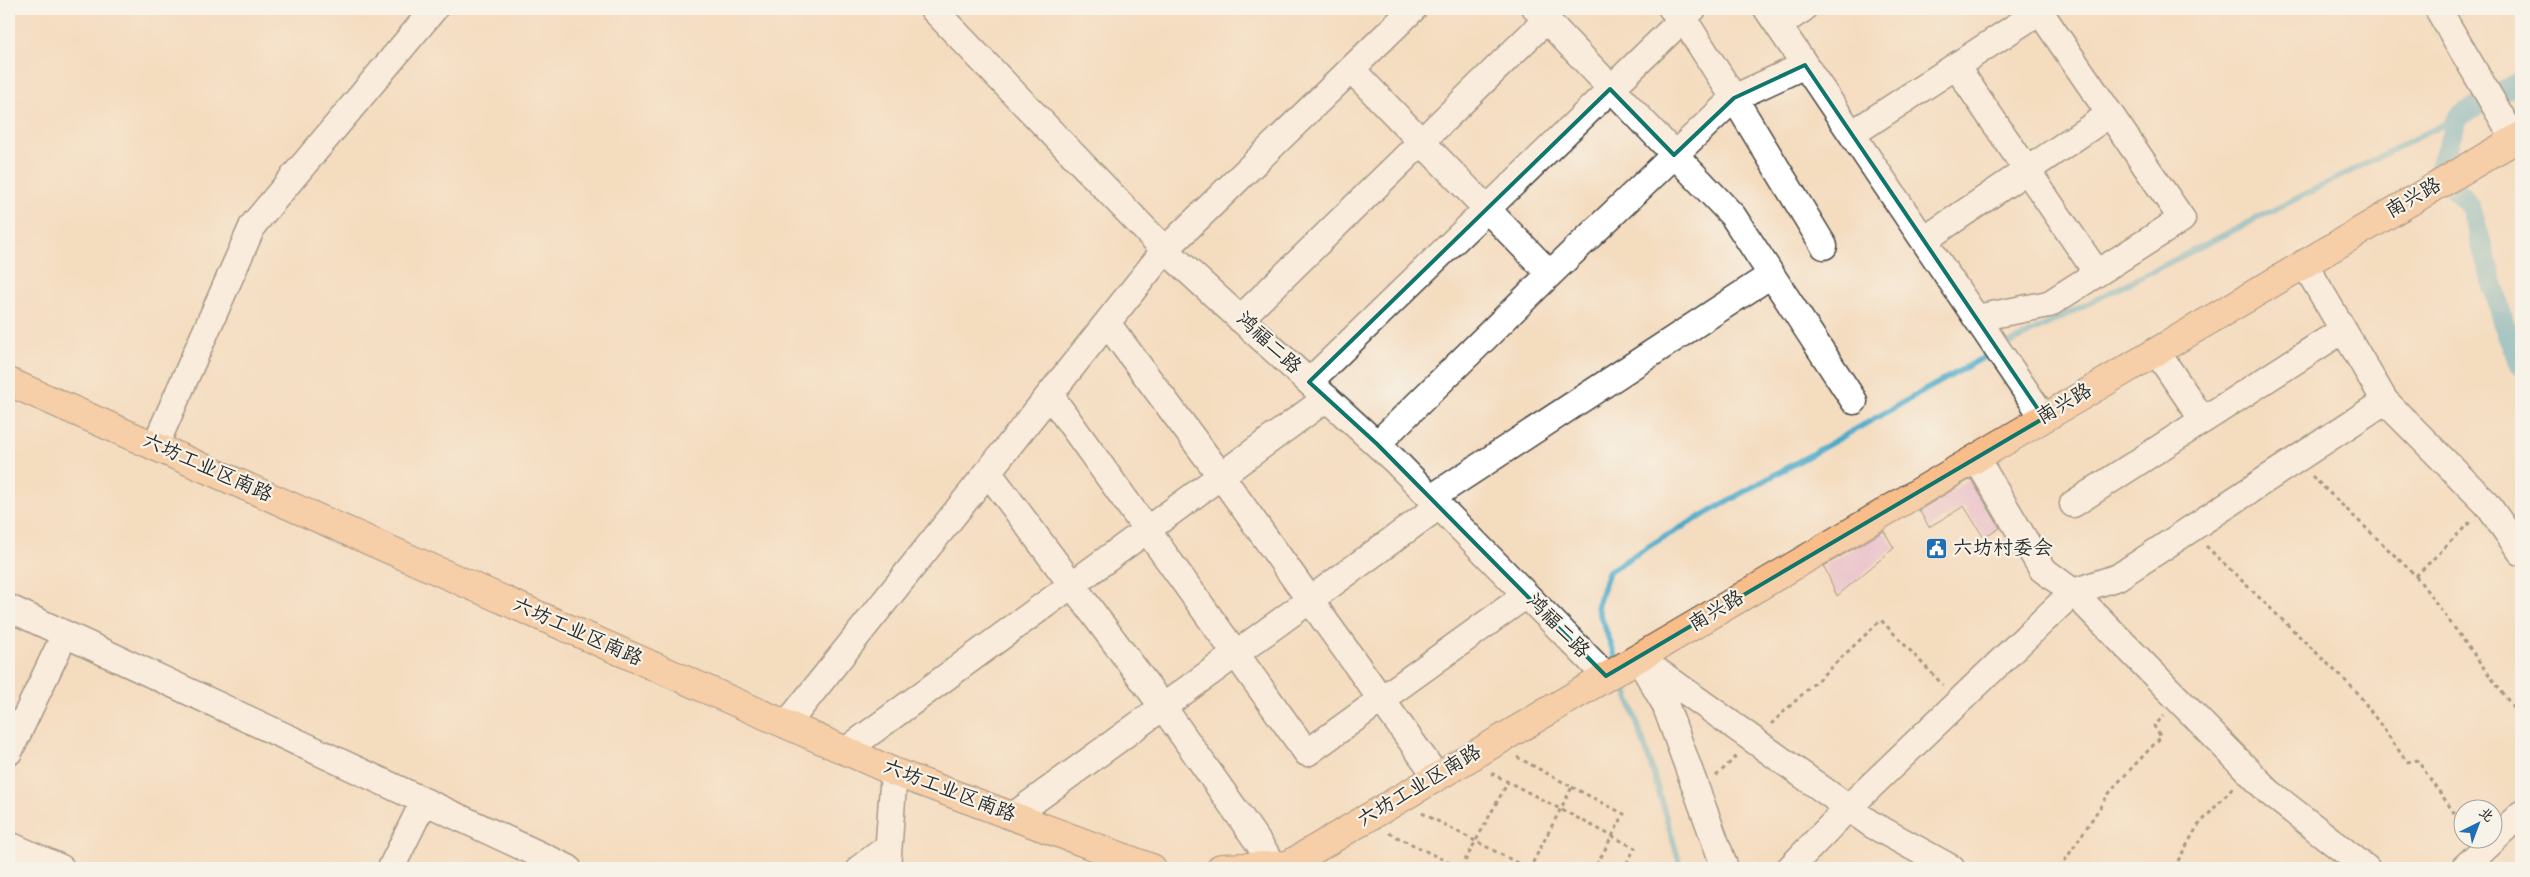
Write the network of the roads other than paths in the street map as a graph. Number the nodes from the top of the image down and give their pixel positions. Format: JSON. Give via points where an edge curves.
{"nodes":[{"id":1,"x":434,"y":9,"type":"edge"},
{"id":2,"x":933,"y":9,"type":"edge"},
{"id":3,"x":1413,"y":9,"type":"edge"},
{"id":4,"x":1803,"y":9,"type":"edge"},
{"id":5,"x":2438,"y":9,"type":"edge"},
{"id":6,"x":2039,"y":10,"type":"edge"},
{"id":7,"x":1683,"y":12,"type":"edge"},
{"id":8,"x":1541,"y":14,"type":"edge"},
{"id":9,"x":1773,"y":17,"type":"edge"},
{"id":10,"x":1805,"y":65,"type":"junction"},
{"id":11,"x":1956,"y":66,"type":"junction"},
{"id":12,"x":1350,"y":69,"type":"junction"},
{"id":13,"x":1610,"y":89,"type":"junction"},
{"id":14,"x":1734,"y":98,"type":"junction"},
{"id":15,"x":2110,"y":114,"type":"junction"},
{"id":16,"x":2514,"y":132,"type":"edge"},
{"id":17,"x":1852,"y":134,"type":"junction"},
{"id":18,"x":1421,"y":141,"type":"junction"},
{"id":19,"x":1674,"y":155,"type":"junction"},
{"id":20,"x":2026,"y":171,"type":"junction"},
{"id":21,"x":1488,"y":209,"type":"junction"},
{"id":22,"x":1924,"y":240,"type":"junction"},
{"id":23,"x":1824,"y":246,"type":"dead end"},
{"id":24,"x":1165,"y":250,"type":"junction"},
{"id":25,"x":2304,"y":264,"type":"junction"},
{"id":26,"x":2097,"y":273,"type":"junction"},
{"id":27,"x":1550,"y":274,"type":"junction"},
{"id":28,"x":1771,"y":275,"type":"junction"},
{"id":29,"x":1240,"y":318,"type":"junction"},
{"id":30,"x":1976,"y":318,"type":"junction"},
{"id":31,"x":1107,"y":323,"type":"junction"},
{"id":32,"x":2343,"y":330,"type":"junction"},
{"id":33,"x":2156,"y":351,"type":"junction"},
{"id":34,"x":9,"y":382,"type":"edge"},
{"id":35,"x":1318,"y":390,"type":"junction"},
{"id":36,"x":1050,"y":395,"type":"junction"},
{"id":37,"x":1854,"y":401,"type":"dead end"},
{"id":38,"x":2385,"y":401,"type":"junction"},
{"id":39,"x":2044,"y":418,"type":"junction"},
{"id":40,"x":2203,"y":420,"type":"junction"},
{"id":41,"x":1377,"y":444,"type":"junction"},
{"id":42,"x":155,"y":446,"type":"junction"},
{"id":43,"x":1976,"y":458,"type":"junction"},
{"id":44,"x":988,"y":472,"type":"junction"},
{"id":45,"x":1221,"y":476,"type":"junction"},
{"id":46,"x":1435,"y":502,"type":"junction"},
{"id":47,"x":2073,"y":504,"type":"dead end"},
{"id":48,"x":1146,"y":531,"type":"junction"},
{"id":49,"x":2521,"y":552,"type":"edge"},
{"id":50,"x":1072,"y":585,"type":"junction"},
{"id":51,"x":2073,"y":592,"type":"junction"},
{"id":52,"x":1526,"y":595,"type":"junction"},
{"id":53,"x":1311,"y":600,"type":"junction"},
{"id":54,"x":9,"y":608,"type":"edge"},
{"id":55,"x":65,"y":634,"type":"junction"},
{"id":56,"x":1235,"y":655,"type":"junction"},
{"id":57,"x":1621,"y":668,"type":"junction"},
{"id":58,"x":1382,"y":700,"type":"junction"},
{"id":59,"x":1163,"y":707,"type":"junction"},
{"id":60,"x":786,"y":725,"type":"junction"},
{"id":61,"x":845,"y":750,"type":"junction"},
{"id":62,"x":9,"y":752,"type":"edge"},
{"id":63,"x":894,"y":772,"type":"junction"},
{"id":64,"x":1437,"y":777,"type":"junction"},
{"id":65,"x":424,"y":801,"type":"junction"},
{"id":66,"x":1848,"y":808,"type":"junction"},
{"id":67,"x":2521,"y":814,"type":"edge"},
{"id":68,"x":1012,"y":816,"type":"junction"},
{"id":69,"x":9,"y":844,"type":"edge"},
{"id":70,"x":887,"y":858,"type":"edge"},
{"id":71,"x":1274,"y":865,"type":"junction"},
{"id":72,"x":61,"y":868,"type":"edge"},
{"id":73,"x":392,"y":868,"type":"edge"},
{"id":74,"x":568,"y":868,"type":"edge"},
{"id":75,"x":860,"y":868,"type":"edge"},
{"id":76,"x":1152,"y":868,"type":"edge"},
{"id":77,"x":1221,"y":868,"type":"edge"},
{"id":78,"x":1725,"y":868,"type":"edge"},
{"id":79,"x":1790,"y":868,"type":"edge"},
{"id":80,"x":1951,"y":868,"type":"edge"},
{"id":81,"x":2366,"y":868,"type":"edge"},
{"id":82,"x":2464,"y":868,"type":"edge"}],
"edges":[{"from":1,"to":42,"type":"street","via":[[253,225]]},
{"from":2,"to":24,"type":"street","name":"鸿福二路"},
{"from":3,"to":12,"type":"street"},
{"from":4,"to":9,"type":"street"},
{"from":5,"to":16,"type":"street","via":[[2467,61]]},
{"from":6,"to":11,"type":"street"},
{"from":6,"to":15,"type":"street"},
{"from":7,"to":13,"type":"street"},
{"from":7,"to":14,"type":"street"},
{"from":8,"to":13,"type":"street"},
{"from":8,"to":18,"type":"street"},
{"from":9,"to":10,"type":"street"},
{"from":10,"to":14,"type":"street"},
{"from":10,"to":17,"type":"street"},
{"from":11,"to":17,"type":"street"},
{"from":11,"to":20,"type":"street"},
{"from":12,"to":18,"type":"street"},
{"from":12,"to":24,"type":"street"},
{"from":13,"to":19,"type":"street"},
{"from":13,"to":21,"type":"street"},
{"from":14,"to":19,"type":"street"},
{"from":14,"to":23,"type":"street"},
{"from":15,"to":20,"type":"street"},
{"from":15,"to":26,"type":"street","via":[[2182,219]]},
{"from":16,"to":25,"type":"main road","name":"南兴路","via":[[2478,163]]},
{"from":17,"to":22,"type":"street"},
{"from":18,"to":21,"type":"street"},
{"from":18,"to":29,"type":"street"},
{"from":19,"to":27,"type":"street"},
{"from":19,"to":28,"type":"street","via":[[1733,216]]},
{"from":20,"to":22,"type":"street"},
{"from":20,"to":26,"type":"street"},
{"from":21,"to":27,"type":"street"},
{"from":21,"to":35,"type":"street"},
{"from":22,"to":30,"type":"street"},
{"from":24,"to":29,"type":"street","name":"鸿福二路"},
{"from":24,"to":31,"type":"street"},
{"from":25,"to":32,"type":"street"},
{"from":25,"to":33,"type":"main road","name":"南兴路"},
{"from":26,"to":30,"type":"street","via":[[2049,304]]},
{"from":27,"to":41,"type":"street"},
{"from":28,"to":37,"type":"street"},
{"from":28,"to":46,"type":"street"},
{"from":29,"to":35,"type":"street","name":"鸿福二路"},
{"from":30,"to":39,"type":"street"},
{"from":31,"to":36,"type":"street"},
{"from":31,"to":45,"type":"street"},
{"from":32,"to":38,"type":"street"},
{"from":32,"to":40,"type":"street"},
{"from":33,"to":39,"type":"main road","name":"南兴路"},
{"from":33,"to":40,"type":"street"},
{"from":34,"to":42,"type":"main road","name":"六坊工业区南路"},
{"from":35,"to":41,"type":"street","name":"鸿福二路"},
{"from":35,"to":45,"type":"street"},
{"from":36,"to":44,"type":"street"},
{"from":36,"to":48,"type":"street"},
{"from":38,"to":49,"type":"street","via":[[2487,504]]},
{"from":38,"to":51,"type":"street","via":[[2118,577]]},
{"from":39,"to":43,"type":"main road","name":"南兴路"},
{"from":40,"to":47,"type":"street"},
{"from":41,"to":46,"type":"street","name":"鸿福二路"},
{"from":42,"to":60,"type":"main road","name":"六坊工业区南路"},
{"from":43,"to":51,"type":"street","via":[[2042,569]]},
{"from":43,"to":57,"type":"main road","name":"南兴路"},
{"from":44,"to":50,"type":"street"},
{"from":44,"to":60,"type":"street"},
{"from":45,"to":48,"type":"street"},
{"from":45,"to":53,"type":"street"},
{"from":46,"to":52,"type":"street","name":"鸿福二路"},
{"from":46,"to":53,"type":"street"},
{"from":48,"to":50,"type":"street"},
{"from":48,"to":56,"type":"street"},
{"from":50,"to":59,"type":"street"},
{"from":50,"to":61,"type":"street"},
{"from":51,"to":66,"type":"street"},
{"from":51,"to":81,"type":"street","via":[[2269,792]]},
{"from":52,"to":57,"type":"street","name":"鸿福二路"},
{"from":52,"to":58,"type":"street"},
{"from":53,"to":56,"type":"street"},
{"from":53,"to":58,"type":"street"},
{"from":54,"to":55,"type":"street"},
{"from":55,"to":62,"type":"street"},
{"from":55,"to":65,"type":"street"},
{"from":56,"to":58,"type":"street","via":[[1306,753]]},
{"from":56,"to":59,"type":"street"},
{"from":57,"to":64,"type":"main road","name":"六坊工业区南路"},
{"from":57,"to":66,"type":"street","name":"鸿福二路","via":[[1754,740]]},
{"from":57,"to":78,"type":"street","via":[[1665,704]]},
{"from":58,"to":64,"type":"street"},
{"from":59,"to":68,"type":"street"},
{"from":59,"to":71,"type":"street"},
{"from":60,"to":61,"type":"main road","name":"六坊工业区南路"},
{"from":61,"to":63,"type":"main road","name":"六坊工业区南路"},
{"from":63,"to":68,"type":"main road","name":"六坊工业区南路"},
{"from":63,"to":70,"type":"street"},
{"from":64,"to":71,"type":"main road","name":"六坊工业区南路","via":[[1288,865]]},
{"from":65,"to":73,"type":"street"},
{"from":65,"to":74,"type":"street"},
{"from":66,"to":79,"type":"street"},
{"from":66,"to":80,"type":"street","name":"鸿福二路"},
{"from":67,"to":82,"type":"street"},
{"from":68,"to":76,"type":"main road","name":"六坊工业区南路"},
{"from":69,"to":72,"type":"street"},
{"from":70,"to":75,"type":"street"},
{"from":71,"to":77,"type":"main road","name":"六坊工业区南路"}]}
